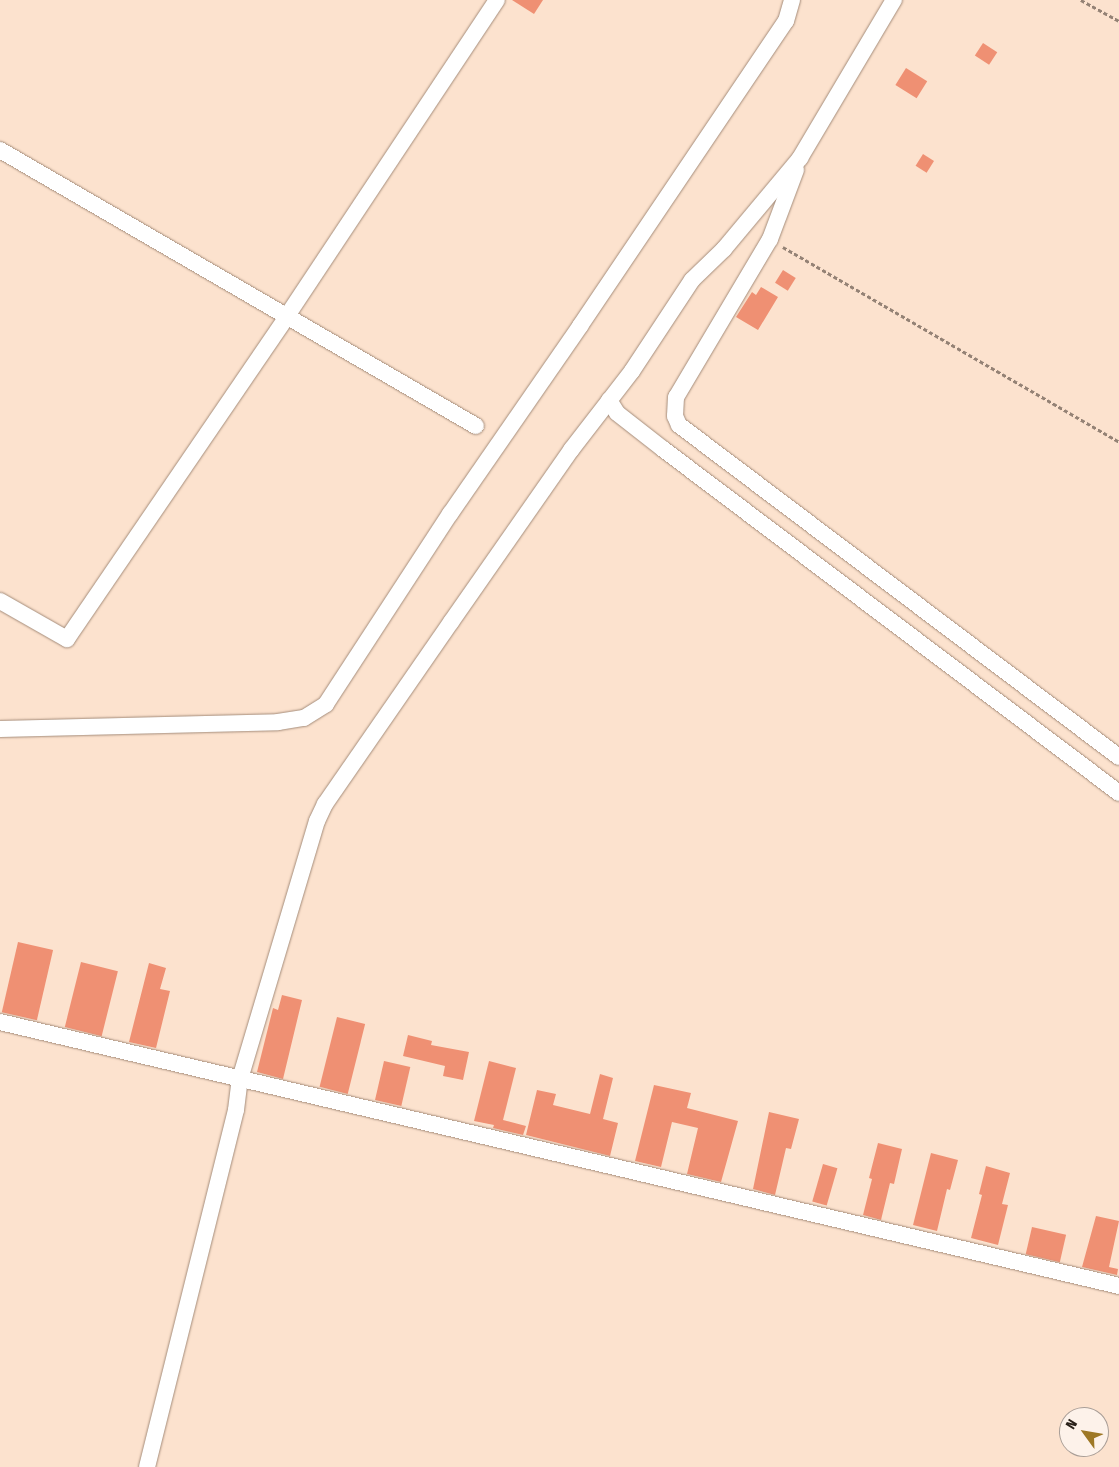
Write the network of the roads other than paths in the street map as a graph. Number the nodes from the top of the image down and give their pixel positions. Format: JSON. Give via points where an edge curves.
{"nodes":[{"id":1,"x":497,"y":0,"type":"edge"},
{"id":2,"x":792,"y":0,"type":"edge"},
{"id":3,"x":894,"y":0,"type":"edge"},
{"id":4,"x":0,"y":150,"type":"edge"},
{"id":5,"x":800,"y":158,"type":"junction"},
{"id":6,"x":286,"y":316,"type":"junction"},
{"id":7,"x":609,"y":400,"type":"junction"},
{"id":8,"x":476,"y":426,"type":"dead end"},
{"id":9,"x":0,"y":601,"type":"edge"},
{"id":10,"x":0,"y":729,"type":"edge"},
{"id":11,"x":1119,"y":757,"type":"edge"},
{"id":12,"x":1119,"y":794,"type":"edge"},
{"id":13,"x":0,"y":1022,"type":"edge"},
{"id":14,"x":240,"y":1079,"type":"junction"},
{"id":15,"x":1119,"y":1286,"type":"edge"},
{"id":16,"x":147,"y":1467,"type":"edge"}],
"edges":[{"from":1,"to":6,"type":"street"},
{"from":2,"to":10,"type":"street","via":[[786,20],[450,514],[326,704],[304,718],[278,722]]},
{"from":3,"to":5,"type":"street"},
{"from":4,"to":6,"type":"street"},
{"from":5,"to":7,"type":"street","via":[[724,250],[692,280]]},
{"from":5,"to":11,"type":"street","via":[[770,239],[676,397],[675,416],[679,425]]},
{"from":6,"to":8,"type":"street"},
{"from":6,"to":9,"type":"street","via":[[67,639]]},
{"from":7,"to":12,"type":"street","via":[[617,413],[663,449]]},
{"from":7,"to":14,"type":"street","via":[[325,804],[308,846]]},
{"from":13,"to":14,"type":"street"},
{"from":14,"to":15,"type":"street"},
{"from":14,"to":16,"type":"street","via":[[236,1110]]}]}
